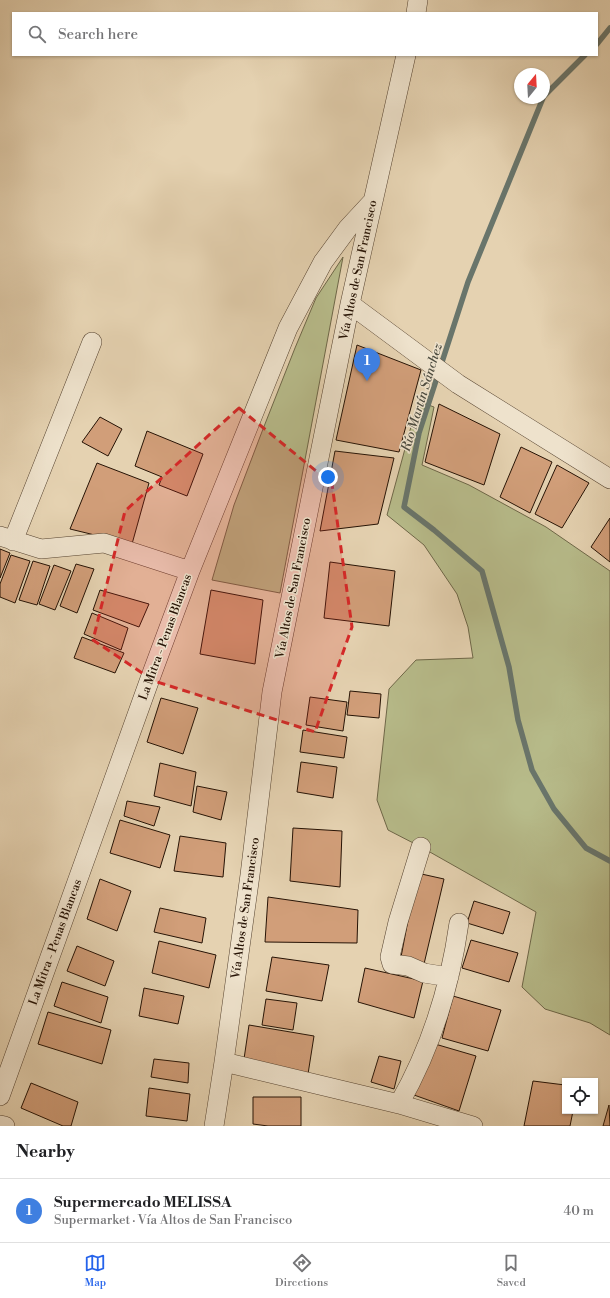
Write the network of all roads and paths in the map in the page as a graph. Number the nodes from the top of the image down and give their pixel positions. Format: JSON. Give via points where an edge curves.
{"nodes":[{"id":1,"x":418,"y":0,"type":"edge"},
{"id":2,"x":416,"y":12,"type":"edge"},
{"id":3,"x":406,"y":56,"type":"edge"},
{"id":4,"x":374,"y":200,"type":"junction"},
{"id":5,"x":350,"y":304,"type":"junction"},
{"id":6,"x":92,"y":342,"type":"dead end"},
{"id":7,"x":610,"y":479,"type":"edge"},
{"id":8,"x":7,"y":539,"type":"edge"},
{"id":9,"x":190,"y":571,"type":"junction"},
{"id":10,"x":422,"y":847,"type":"dead end"},
{"id":11,"x":459,"y":923,"type":"dead end"},
{"id":12,"x":449,"y":977,"type":"junction"},
{"id":13,"x":224,"y":1062,"type":"junction"},
{"id":14,"x":0,"y":1096,"type":"edge"},
{"id":15,"x":399,"y":1104,"type":"junction"},
{"id":16,"x":0,"y":1125,"type":"edge"},
{"id":17,"x":5,"y":1126,"type":"edge"},
{"id":18,"x":214,"y":1126,"type":"edge"},
{"id":19,"x":473,"y":1126,"type":"edge"}],
"edges":[{"from":1,"to":2,"type":"street"},
{"from":3,"to":4,"type":"street","name":"Vía Altos de San Francisco"},
{"from":4,"to":5,"type":"street","name":"Vía Altos de San Francisco"},
{"from":4,"to":9,"type":"street","name":"La Mitra - Penas Blancas","via":[[348,228],[323,262],[288,328]]},
{"from":5,"to":7,"type":"street","via":[[458,384]]},
{"from":5,"to":13,"type":"street","name":"Vía Altos de San Francisco","via":[[272,692]]},
{"from":6,"to":8,"type":"street"},
{"from":8,"to":9,"type":"street","via":[[41,549],[104,543]]},
{"from":9,"to":14,"type":"street","name":"La Mitra - Penas Blancas"},
{"from":10,"to":12,"type":"street","via":[[398,922],[390,957],[392,964]]},
{"from":11,"to":12,"type":"street"},
{"from":12,"to":15,"type":"street","via":[[438,1017],[412,1080]]},
{"from":13,"to":15,"type":"street"},
{"from":13,"to":18,"type":"street","name":"Vía Altos de San Francisco"},
{"from":15,"to":19,"type":"street"},
{"from":16,"to":17,"type":"street"}]}
